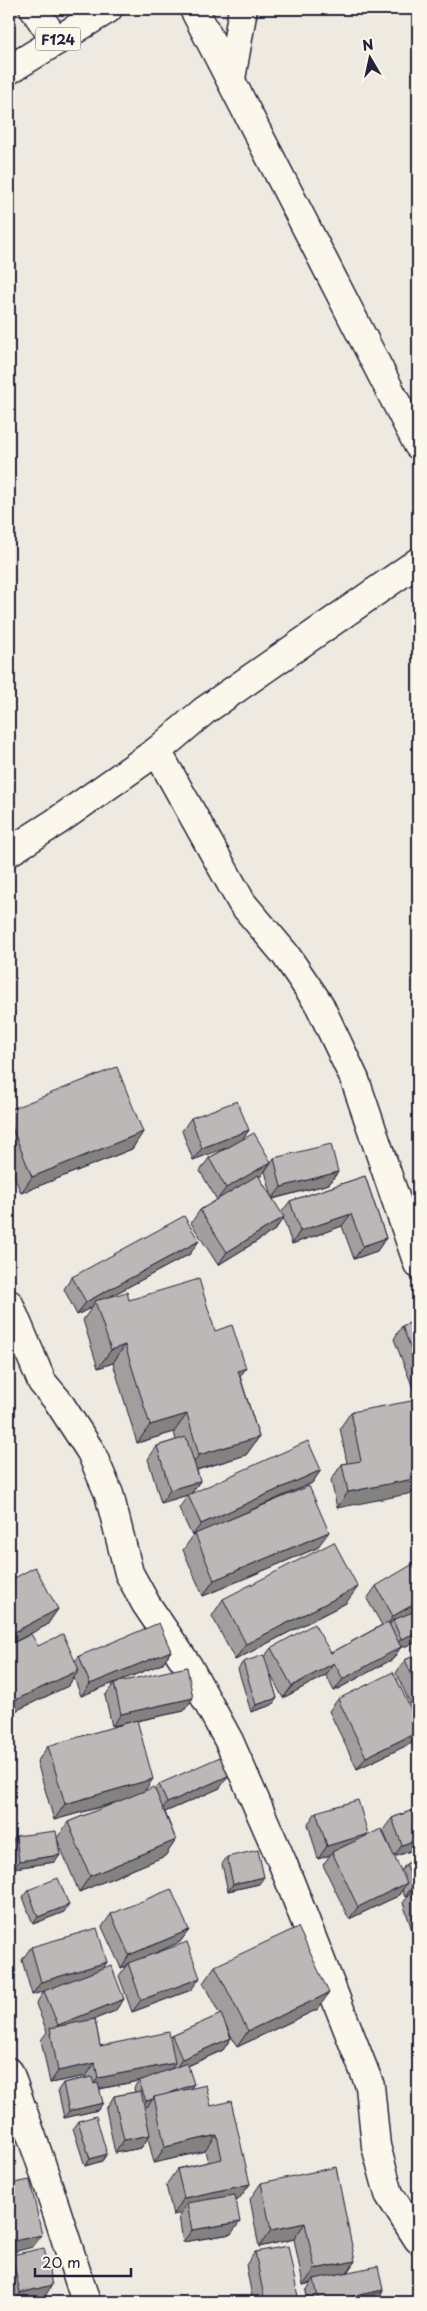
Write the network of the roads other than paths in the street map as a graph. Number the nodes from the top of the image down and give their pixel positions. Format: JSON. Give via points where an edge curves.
{"nodes":[{"id":1,"x":34,"y":9,"type":"edge"},
{"id":2,"x":108,"y":9,"type":"edge"},
{"id":3,"x":194,"y":9,"type":"edge"},
{"id":4,"x":243,"y":9,"type":"edge"},
{"id":5,"x":56,"y":41,"type":"junction"},
{"id":6,"x":9,"y":70,"type":"edge"},
{"id":7,"x":231,"y":79,"type":"junction"},
{"id":8,"x":418,"y":445,"type":"edge"},
{"id":9,"x":418,"y":562,"type":"edge"},
{"id":10,"x":157,"y":752,"type":"junction"},
{"id":11,"x":9,"y":852,"type":"edge"},
{"id":12,"x":418,"y":1264,"type":"edge"},
{"id":13,"x":9,"y":1304,"type":"edge"},
{"id":14,"x":9,"y":2072,"type":"edge"},
{"id":15,"x":418,"y":2239,"type":"edge"},
{"id":16,"x":86,"y":2302,"type":"edge"}],
"edges":[{"from":1,"to":5,"type":"street"},
{"from":2,"to":5,"type":"street","number":"F124"},
{"from":3,"to":7,"type":"street"},
{"from":4,"to":7,"type":"street"},
{"from":5,"to":6,"type":"street","number":"F124"},
{"from":7,"to":8,"type":"street"},
{"from":9,"to":10,"type":"street","via":[[204,711]]},
{"from":10,"to":11,"type":"street"},
{"from":10,"to":12,"type":"street","via":[[242,904],[285,954],[319,1004],[356,1080]]},
{"from":13,"to":15,"type":"street","via":[[42,1382],[91,1452],[109,1494],[129,1573],[188,1666],[229,1741],[279,1855],[370,2086],[376,2146],[388,2194]]},
{"from":14,"to":16,"type":"street"}]}
